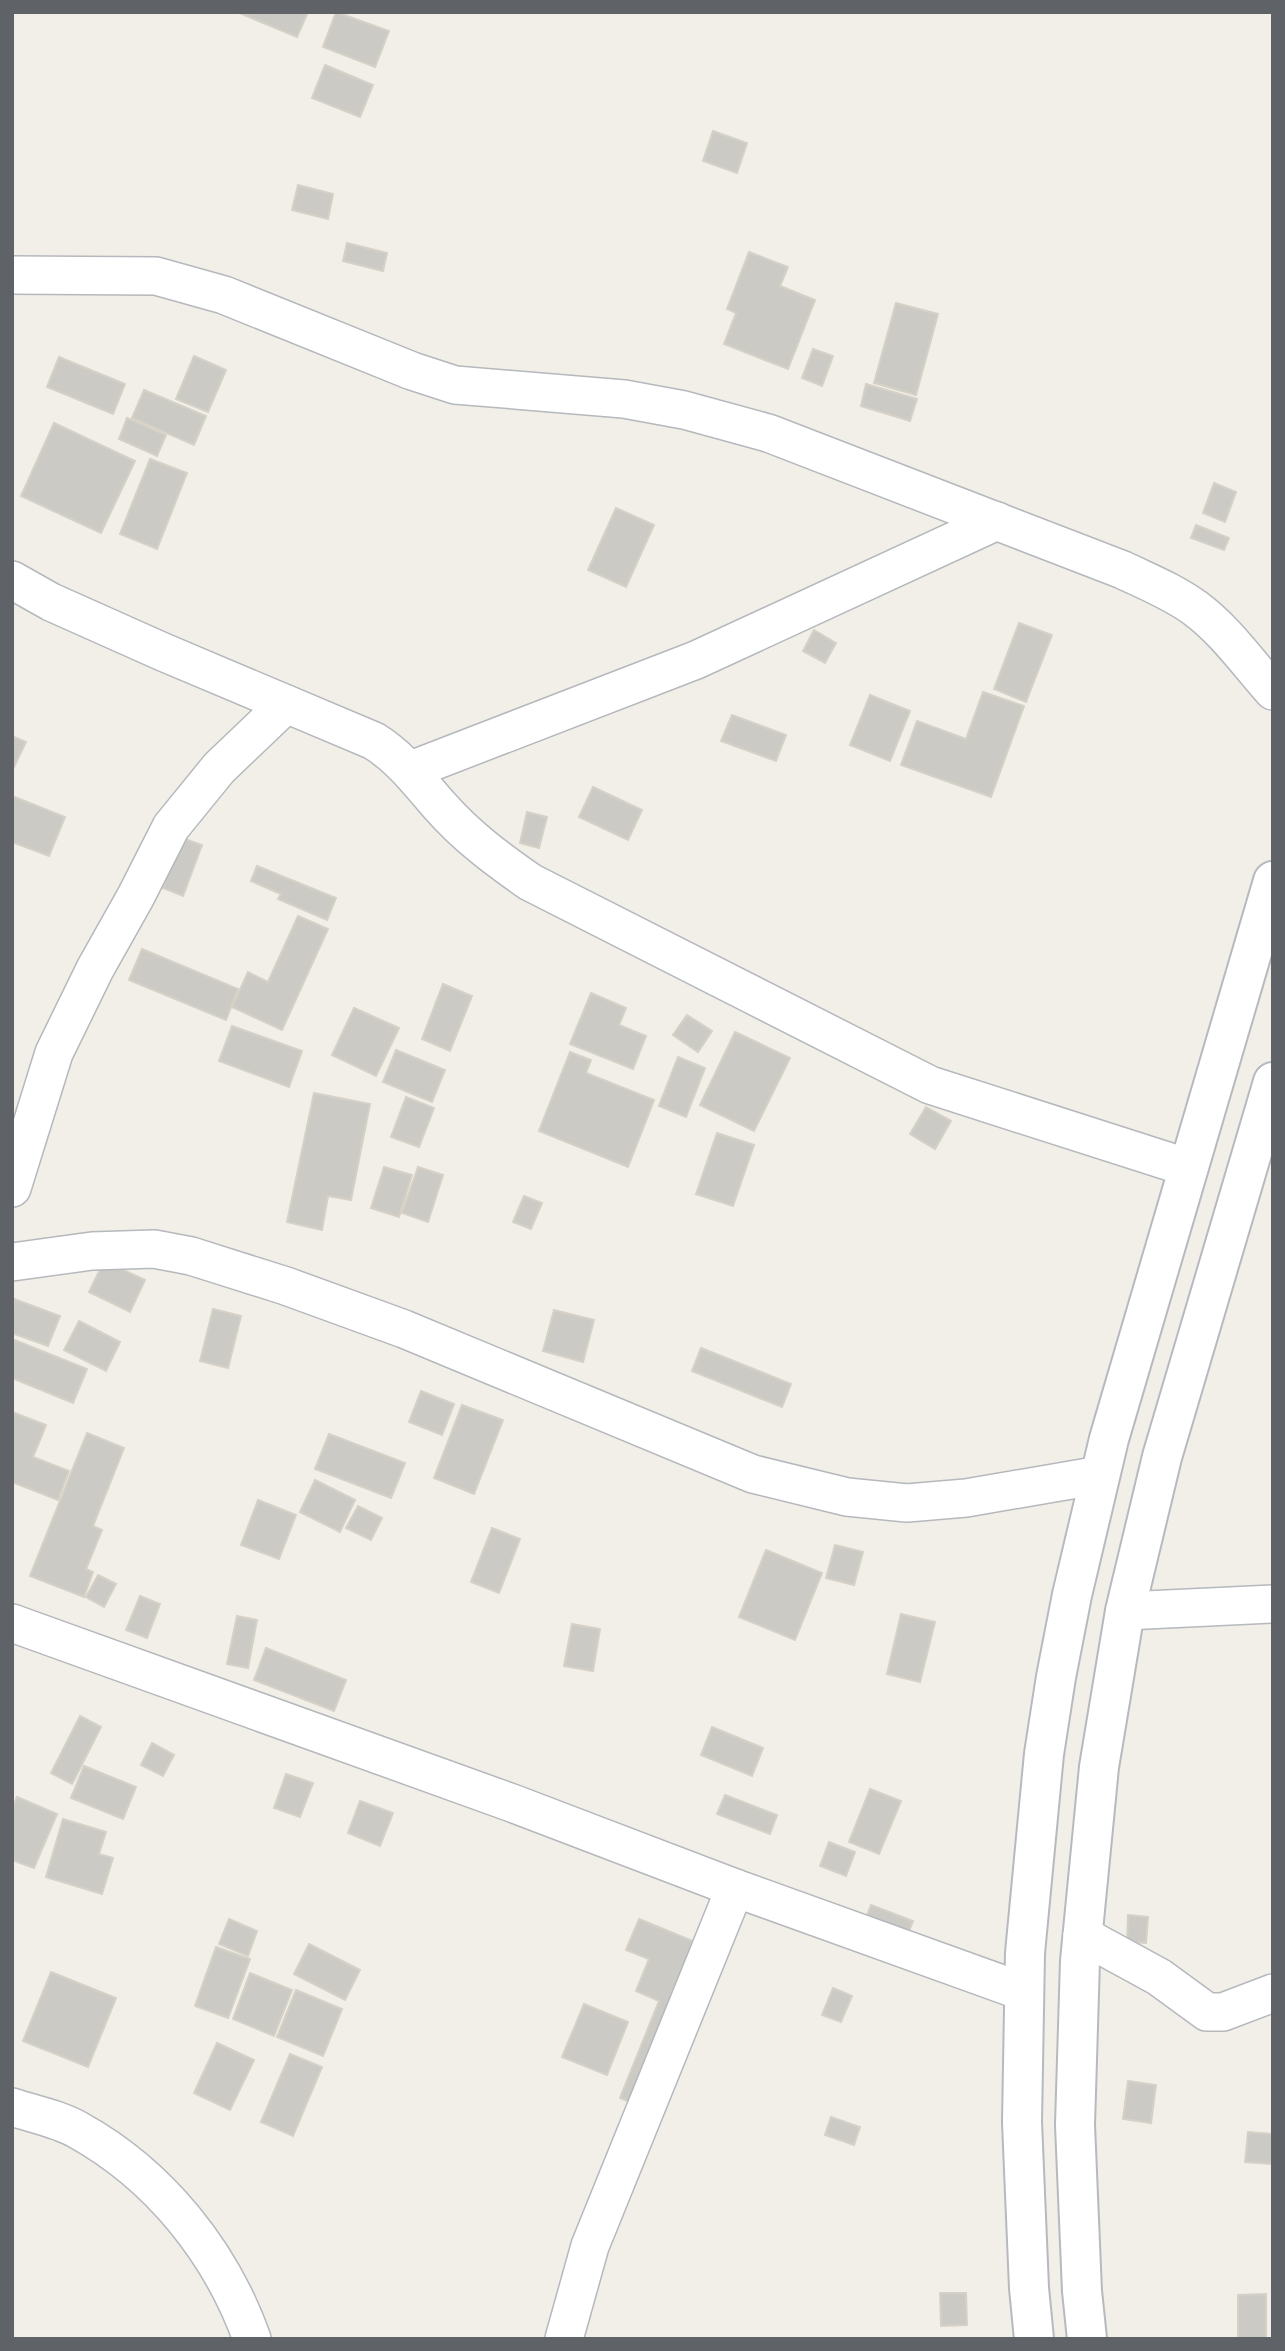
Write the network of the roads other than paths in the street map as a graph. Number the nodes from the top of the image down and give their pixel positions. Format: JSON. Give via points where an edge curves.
{"nodes":[{"id":1,"x":12,"y":275,"type":"edge"},
{"id":2,"x":998,"y":521,"type":"junction"},
{"id":3,"x":12,"y":580,"type":"edge"},
{"id":4,"x":1273,"y":691,"type":"edge"},
{"id":5,"x":286,"y":704,"type":"junction"},
{"id":6,"x":411,"y":770,"type":"junction"},
{"id":7,"x":1273,"y":881,"type":"edge"},
{"id":8,"x":1273,"y":1082,"type":"edge"},
{"id":9,"x":1189,"y":1168,"type":"junction"},
{"id":10,"x":12,"y":1188,"type":"edge"},
{"id":11,"x":12,"y":1262,"type":"edge"},
{"id":12,"x":1100,"y":1475,"type":"junction"},
{"id":13,"x":1273,"y":1604,"type":"edge"},
{"id":14,"x":1125,"y":1611,"type":"junction"},
{"id":15,"x":12,"y":1623,"type":"edge"},
{"id":16,"x":735,"y":1888,"type":"junction"},
{"id":17,"x":1082,"y":1935,"type":"junction"},
{"id":18,"x":1024,"y":1992,"type":"junction"},
{"id":19,"x":1273,"y":1993,"type":"edge"},
{"id":20,"x":12,"y":2107,"type":"edge"},
{"id":21,"x":252,"y":2339,"type":"edge"},
{"id":22,"x":564,"y":2339,"type":"edge"},
{"id":23,"x":1034,"y":2339,"type":"edge"},
{"id":24,"x":1087,"y":2339,"type":"edge"}],
"edges":[{"from":1,"to":2,"type":"street","via":[[145,276],[184,283],[455,385],[624,399],[684,410],[768,433]]},
{"from":2,"to":4,"type":"street","via":[[1171,592],[1207,619]]},
{"from":2,"to":6,"type":"street","via":[[696,660]]},
{"from":3,"to":5,"type":"street","via":[[51,602]]},
{"from":5,"to":6,"type":"street","via":[[374,741]]},
{"from":5,"to":10,"type":"street","via":[[219,768],[171,827],[54,1053]]},
{"from":6,"to":9,"type":"street","via":[[480,847],[530,883],[930,1085]]},
{"from":7,"to":9,"type":"main road"},
{"from":8,"to":14,"type":"main road","via":[[1162,1457]]},
{"from":9,"to":12,"type":"main road"},
{"from":11,"to":12,"type":"street","via":[[154,1249],[191,1256],[404,1329],[753,1474],[847,1497],[907,1503],[954,1499]]},
{"from":12,"to":18,"type":"main road","via":[[1072,1595],[1044,1754]]},
{"from":13,"to":14,"type":"street"},
{"from":14,"to":17,"type":"main road","via":[[1099,1767]]},
{"from":15,"to":16,"type":"street"},
{"from":16,"to":18,"type":"street"},
{"from":16,"to":22,"type":"street","via":[[590,2246]]},
{"from":17,"to":19,"type":"street","via":[[1159,1977],[1207,2012],[1223,2012]]},
{"from":17,"to":24,"type":"main road","via":[[1075,2125]]},
{"from":18,"to":23,"type":"main road","via":[[1022,2122]]},
{"from":20,"to":21,"type":"street","via":[[76,2128],[134,2166],[195,2230],[240,2304]]}]}
